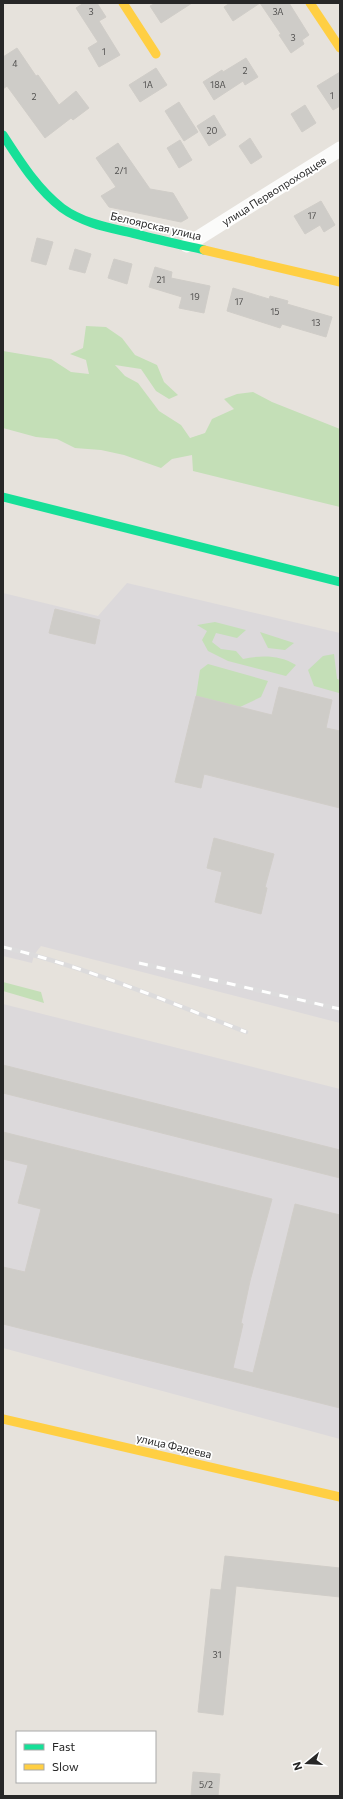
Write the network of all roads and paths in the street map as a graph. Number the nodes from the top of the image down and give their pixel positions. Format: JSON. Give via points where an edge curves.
{"nodes":[{"id":1,"x":123,"y":3,"type":"edge"},
{"id":2,"x":310,"y":3,"type":"edge"},
{"id":3,"x":340,"y":48,"type":"edge"},
{"id":4,"x":156,"y":54,"type":"dead end"},
{"id":5,"x":3,"y":135,"type":"edge"},
{"id":6,"x":340,"y":149,"type":"edge"},
{"id":7,"x":187,"y":245,"type":"junction"},
{"id":8,"x":340,"y":282,"type":"edge"},
{"id":9,"x":3,"y":497,"type":"edge"},
{"id":10,"x":340,"y":582,"type":"edge"},
{"id":11,"x":3,"y":1419,"type":"edge"},
{"id":12,"x":340,"y":1497,"type":"edge"}],
"edges":[{"from":1,"to":4,"type":"street"},
{"from":2,"to":3,"type":"street"},
{"from":5,"to":7,"type":"street","name":"Белоярская улица","via":[[42,189],[58,206],[77,217],[113,229]]},
{"from":6,"to":7,"type":"street","name":"улица Первопроходцев"},
{"from":7,"to":8,"type":"street","name":"Белоярская улица"},
{"from":9,"to":10,"type":"street"},
{"from":11,"to":12,"type":"street","name":"улица Фадеева"}]}
